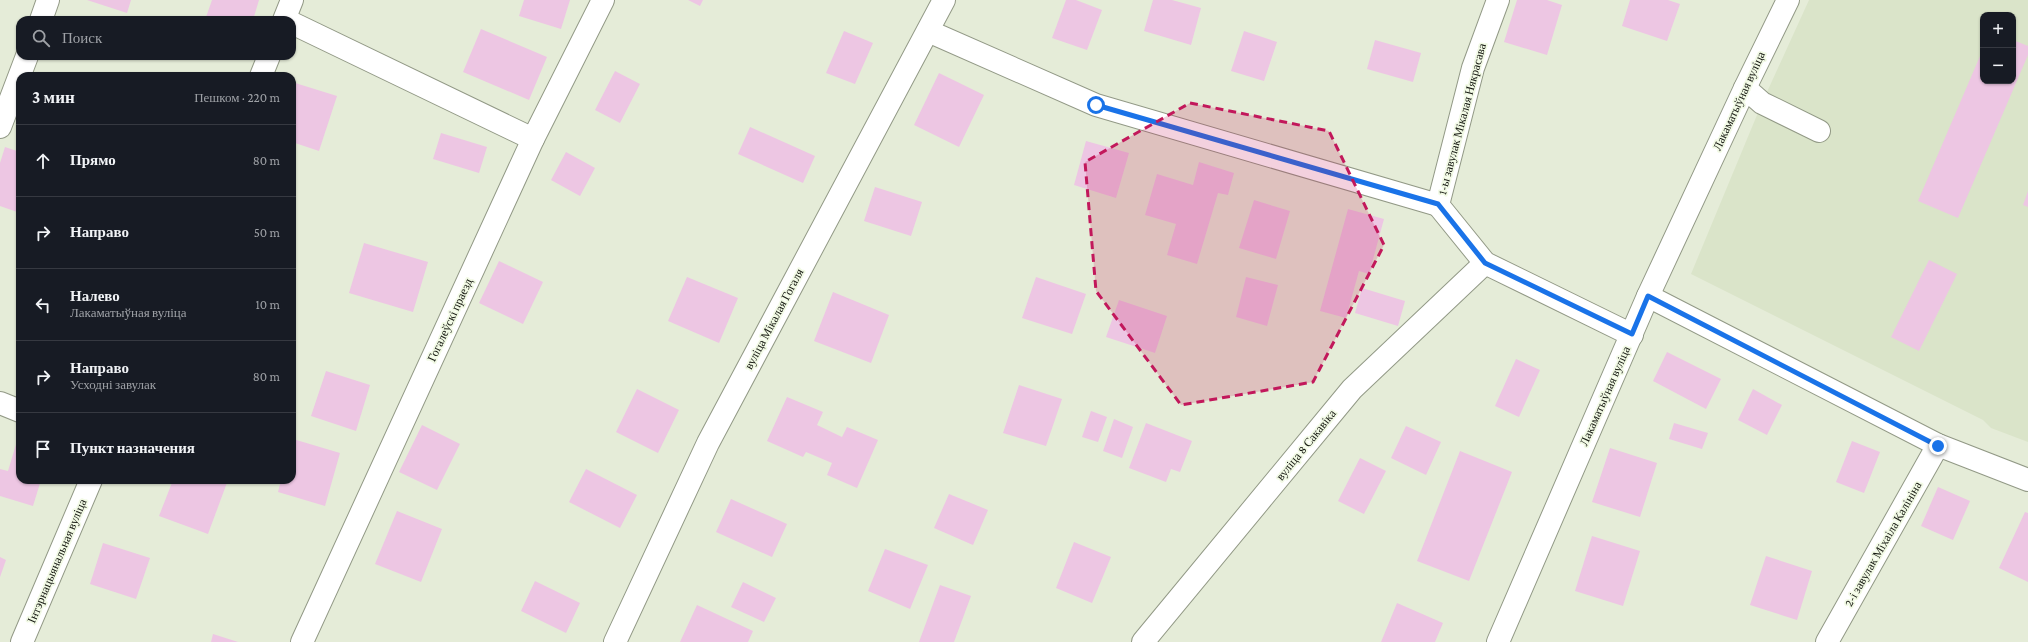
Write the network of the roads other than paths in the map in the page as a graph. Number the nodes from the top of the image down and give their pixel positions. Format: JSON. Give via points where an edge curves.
{"nodes":[{"id":1,"x":48,"y":0,"type":"edge"},
{"id":2,"x":603,"y":0,"type":"edge"},
{"id":3,"x":944,"y":0,"type":"edge"},
{"id":4,"x":1498,"y":0,"type":"edge"},
{"id":5,"x":1788,"y":0,"type":"edge"},
{"id":6,"x":42,"y":16,"type":"edge"},
{"id":7,"x":296,"y":20,"type":"edge"},
{"id":8,"x":928,"y":32,"type":"junction"},
{"id":9,"x":25,"y":60,"type":"edge"},
{"id":10,"x":267,"y":60,"type":"edge"},
{"id":11,"x":21,"y":72,"type":"edge"},
{"id":12,"x":262,"y":72,"type":"edge"},
{"id":13,"x":16,"y":85,"type":"edge"},
{"id":14,"x":1744,"y":88,"type":"junction"},
{"id":15,"x":0,"y":127,"type":"edge"},
{"id":16,"x":1819,"y":131,"type":"dead end"},
{"id":17,"x":532,"y":139,"type":"junction"},
{"id":18,"x":1438,"y":204,"type":"junction"},
{"id":19,"x":1485,"y":263,"type":"junction"},
{"id":20,"x":1648,"y":296,"type":"junction"},
{"id":21,"x":1632,"y":334,"type":"junction"},
{"id":22,"x":0,"y":403,"type":"edge"},
{"id":23,"x":16,"y":409,"type":"edge"},
{"id":24,"x":1938,"y":446,"type":"junction"},
{"id":25,"x":2028,"y":480,"type":"edge"},
{"id":26,"x":89,"y":484,"type":"edge"},
{"id":27,"x":22,"y":642,"type":"edge"},
{"id":28,"x":302,"y":642,"type":"edge"},
{"id":29,"x":615,"y":642,"type":"edge"},
{"id":30,"x":1143,"y":642,"type":"edge"},
{"id":31,"x":1498,"y":642,"type":"edge"},
{"id":32,"x":1827,"y":642,"type":"edge"}],
"edges":[{"from":1,"to":6,"type":"street"},
{"from":2,"to":17,"type":"street","name":"Гогалеўскі праезд"},
{"from":3,"to":8,"type":"street","name":"вуліца Мікалая Гогаля"},
{"from":4,"to":18,"type":"street","name":"1-ы завулак Мікалая Някрасава","via":[[1473,68]]},
{"from":5,"to":14,"type":"street","name":"Лакаматыўная вуліца"},
{"from":7,"to":17,"type":"street"},
{"from":8,"to":18,"type":"street","name":"1-ы завулак Мікалая Някрасава","via":[[1096,105]]},
{"from":8,"to":29,"type":"street","name":"вуліца Мікалая Гогаля","via":[[708,442]]},
{"from":9,"to":11,"type":"street"},
{"from":10,"to":12,"type":"street"},
{"from":13,"to":15,"type":"street"},
{"from":14,"to":16,"type":"street","via":[[1762,103]]},
{"from":14,"to":20,"type":"street","name":"Лакаматыўная вуліца"},
{"from":17,"to":28,"type":"street","name":"Гогалеўскі праезд"},
{"from":18,"to":19,"type":"street"},
{"from":19,"to":21,"type":"street"},
{"from":19,"to":30,"type":"street","name":"вуліца 8 Сакавіка","via":[[1352,389]]},
{"from":20,"to":21,"type":"street","name":"Лакаматыўная вуліца"},
{"from":20,"to":24,"type":"street"},
{"from":21,"to":31,"type":"street","name":"Лакаматыўная вуліца"},
{"from":22,"to":23,"type":"street"},
{"from":24,"to":25,"type":"street"},
{"from":24,"to":32,"type":"street","name":"2-і завулак Міхаіла Калініна"},
{"from":26,"to":27,"type":"street","name":"Інтэрнацыянальная вуліца"}]}
